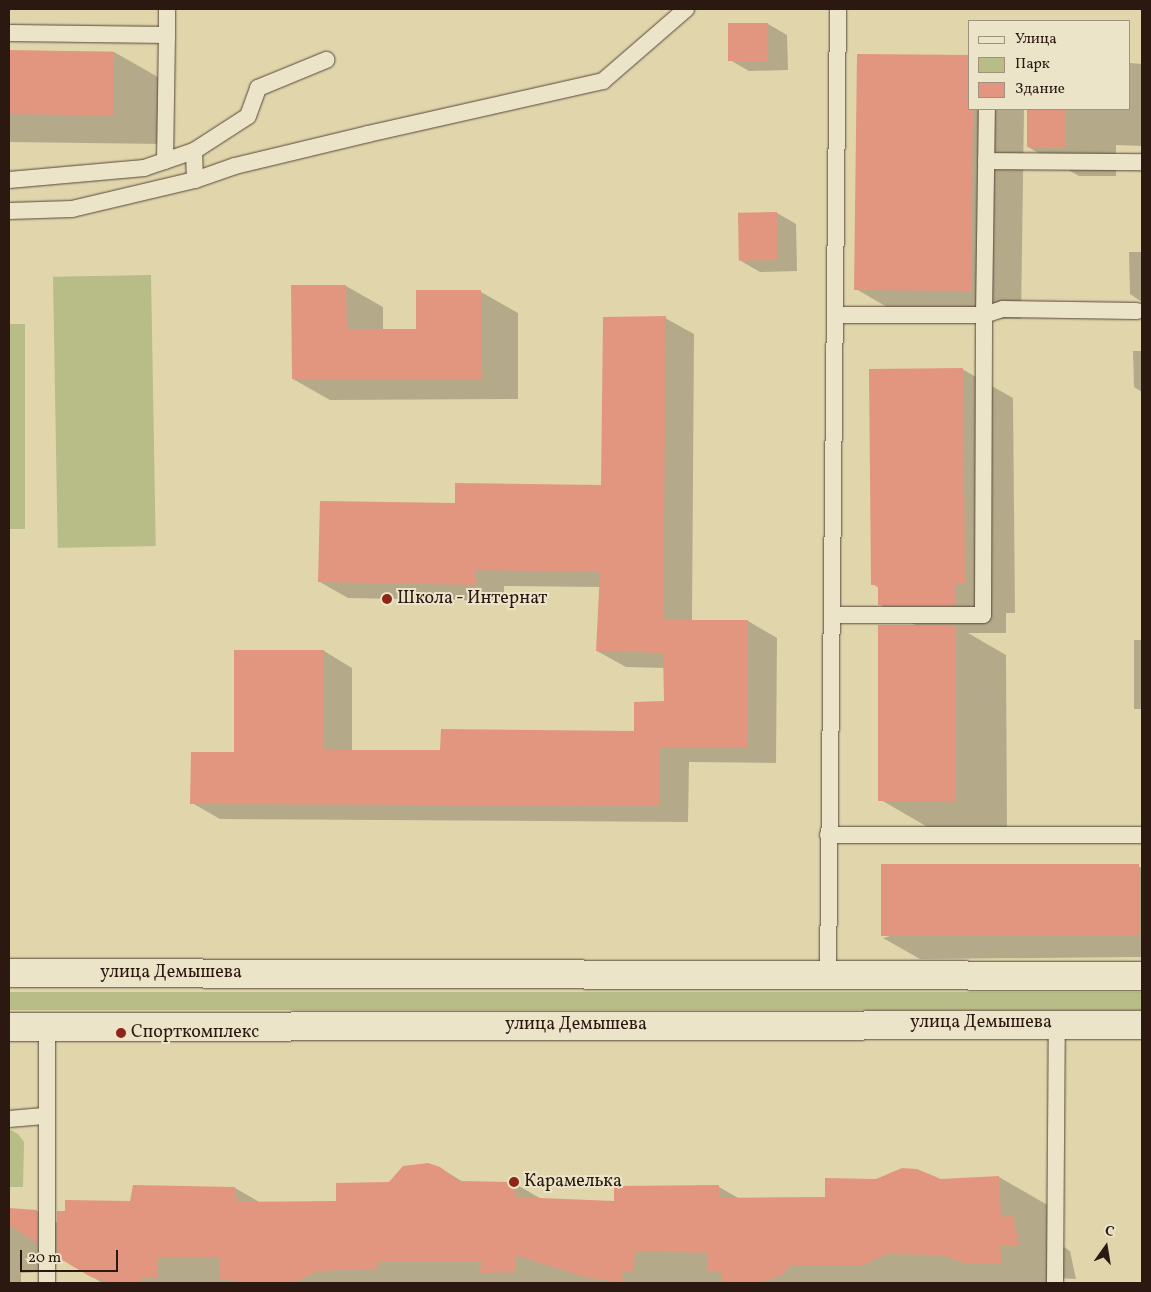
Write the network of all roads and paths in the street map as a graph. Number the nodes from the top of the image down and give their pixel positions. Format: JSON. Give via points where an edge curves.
{"nodes":[{"id":1,"x":167,"y":9,"type":"edge"},
{"id":2,"x":686,"y":9,"type":"edge"},
{"id":3,"x":838,"y":9,"type":"edge"},
{"id":4,"x":9,"y":33,"type":"edge"},
{"id":5,"x":167,"y":35,"type":"junction"},
{"id":6,"x":326,"y":60,"type":"dead end"},
{"id":7,"x":987,"y":110,"type":"edge"},
{"id":8,"x":194,"y":151,"type":"junction"},
{"id":9,"x":165,"y":161,"type":"junction"},
{"id":10,"x":986,"y":161,"type":"junction"},
{"id":11,"x":1142,"y":162,"type":"edge"},
{"id":12,"x":9,"y":180,"type":"edge"},
{"id":13,"x":195,"y":180,"type":"junction"},
{"id":14,"x":9,"y":210,"type":"edge"},
{"id":15,"x":1137,"y":311,"type":"dead end"},
{"id":16,"x":836,"y":315,"type":"junction"},
{"id":17,"x":984,"y":316,"type":"junction"},
{"id":18,"x":833,"y":615,"type":"junction"},
{"id":19,"x":828,"y":835,"type":"junction"},
{"id":20,"x":1142,"y":835,"type":"edge"},
{"id":21,"x":9,"y":973,"type":"edge"},
{"id":22,"x":828,"y":976,"type":"junction"},
{"id":23,"x":1142,"y":976,"type":"edge"},
{"id":24,"x":1057,"y":1023,"type":"junction"},
{"id":25,"x":1142,"y":1024,"type":"edge"},
{"id":26,"x":9,"y":1027,"type":"edge"},
{"id":27,"x":48,"y":1027,"type":"junction"},
{"id":28,"x":47,"y":1116,"type":"junction"},
{"id":29,"x":9,"y":1119,"type":"edge"},
{"id":30,"x":47,"y":1283,"type":"edge"},
{"id":31,"x":1055,"y":1283,"type":"edge"}],
"edges":[{"from":1,"to":5,"type":"lane"},
{"from":2,"to":13,"type":"lane","via":[[603,81],[235,166]]},
{"from":3,"to":16,"type":"lane"},
{"from":4,"to":5,"type":"lane"},
{"from":5,"to":9,"type":"lane"},
{"from":6,"to":8,"type":"lane","via":[[258,88],[248,116]]},
{"from":7,"to":10,"type":"lane"},
{"from":8,"to":9,"type":"lane"},
{"from":8,"to":13,"type":"lane"},
{"from":9,"to":12,"type":"lane","via":[[144,168]]},
{"from":10,"to":11,"type":"lane"},
{"from":10,"to":17,"type":"lane"},
{"from":13,"to":14,"type":"lane","via":[[72,209]]},
{"from":15,"to":17,"type":"lane","via":[[1003,309]]},
{"from":16,"to":17,"type":"lane"},
{"from":16,"to":18,"type":"lane"},
{"from":17,"to":18,"type":"lane","via":[[983,615]]},
{"from":18,"to":19,"type":"lane"},
{"from":19,"to":20,"type":"lane"},
{"from":19,"to":22,"type":"lane"},
{"from":21,"to":22,"type":"street","name":"улица Демышева"},
{"from":22,"to":23,"type":"street","name":"улица Демышева"},
{"from":24,"to":25,"type":"street","name":"улица Демышева"},
{"from":24,"to":27,"type":"street","name":"улица Демышева"},
{"from":24,"to":31,"type":"lane"},
{"from":26,"to":27,"type":"street","name":"улица Демышева"},
{"from":27,"to":28,"type":"lane"},
{"from":28,"to":29,"type":"lane"},
{"from":28,"to":30,"type":"lane"}]}
